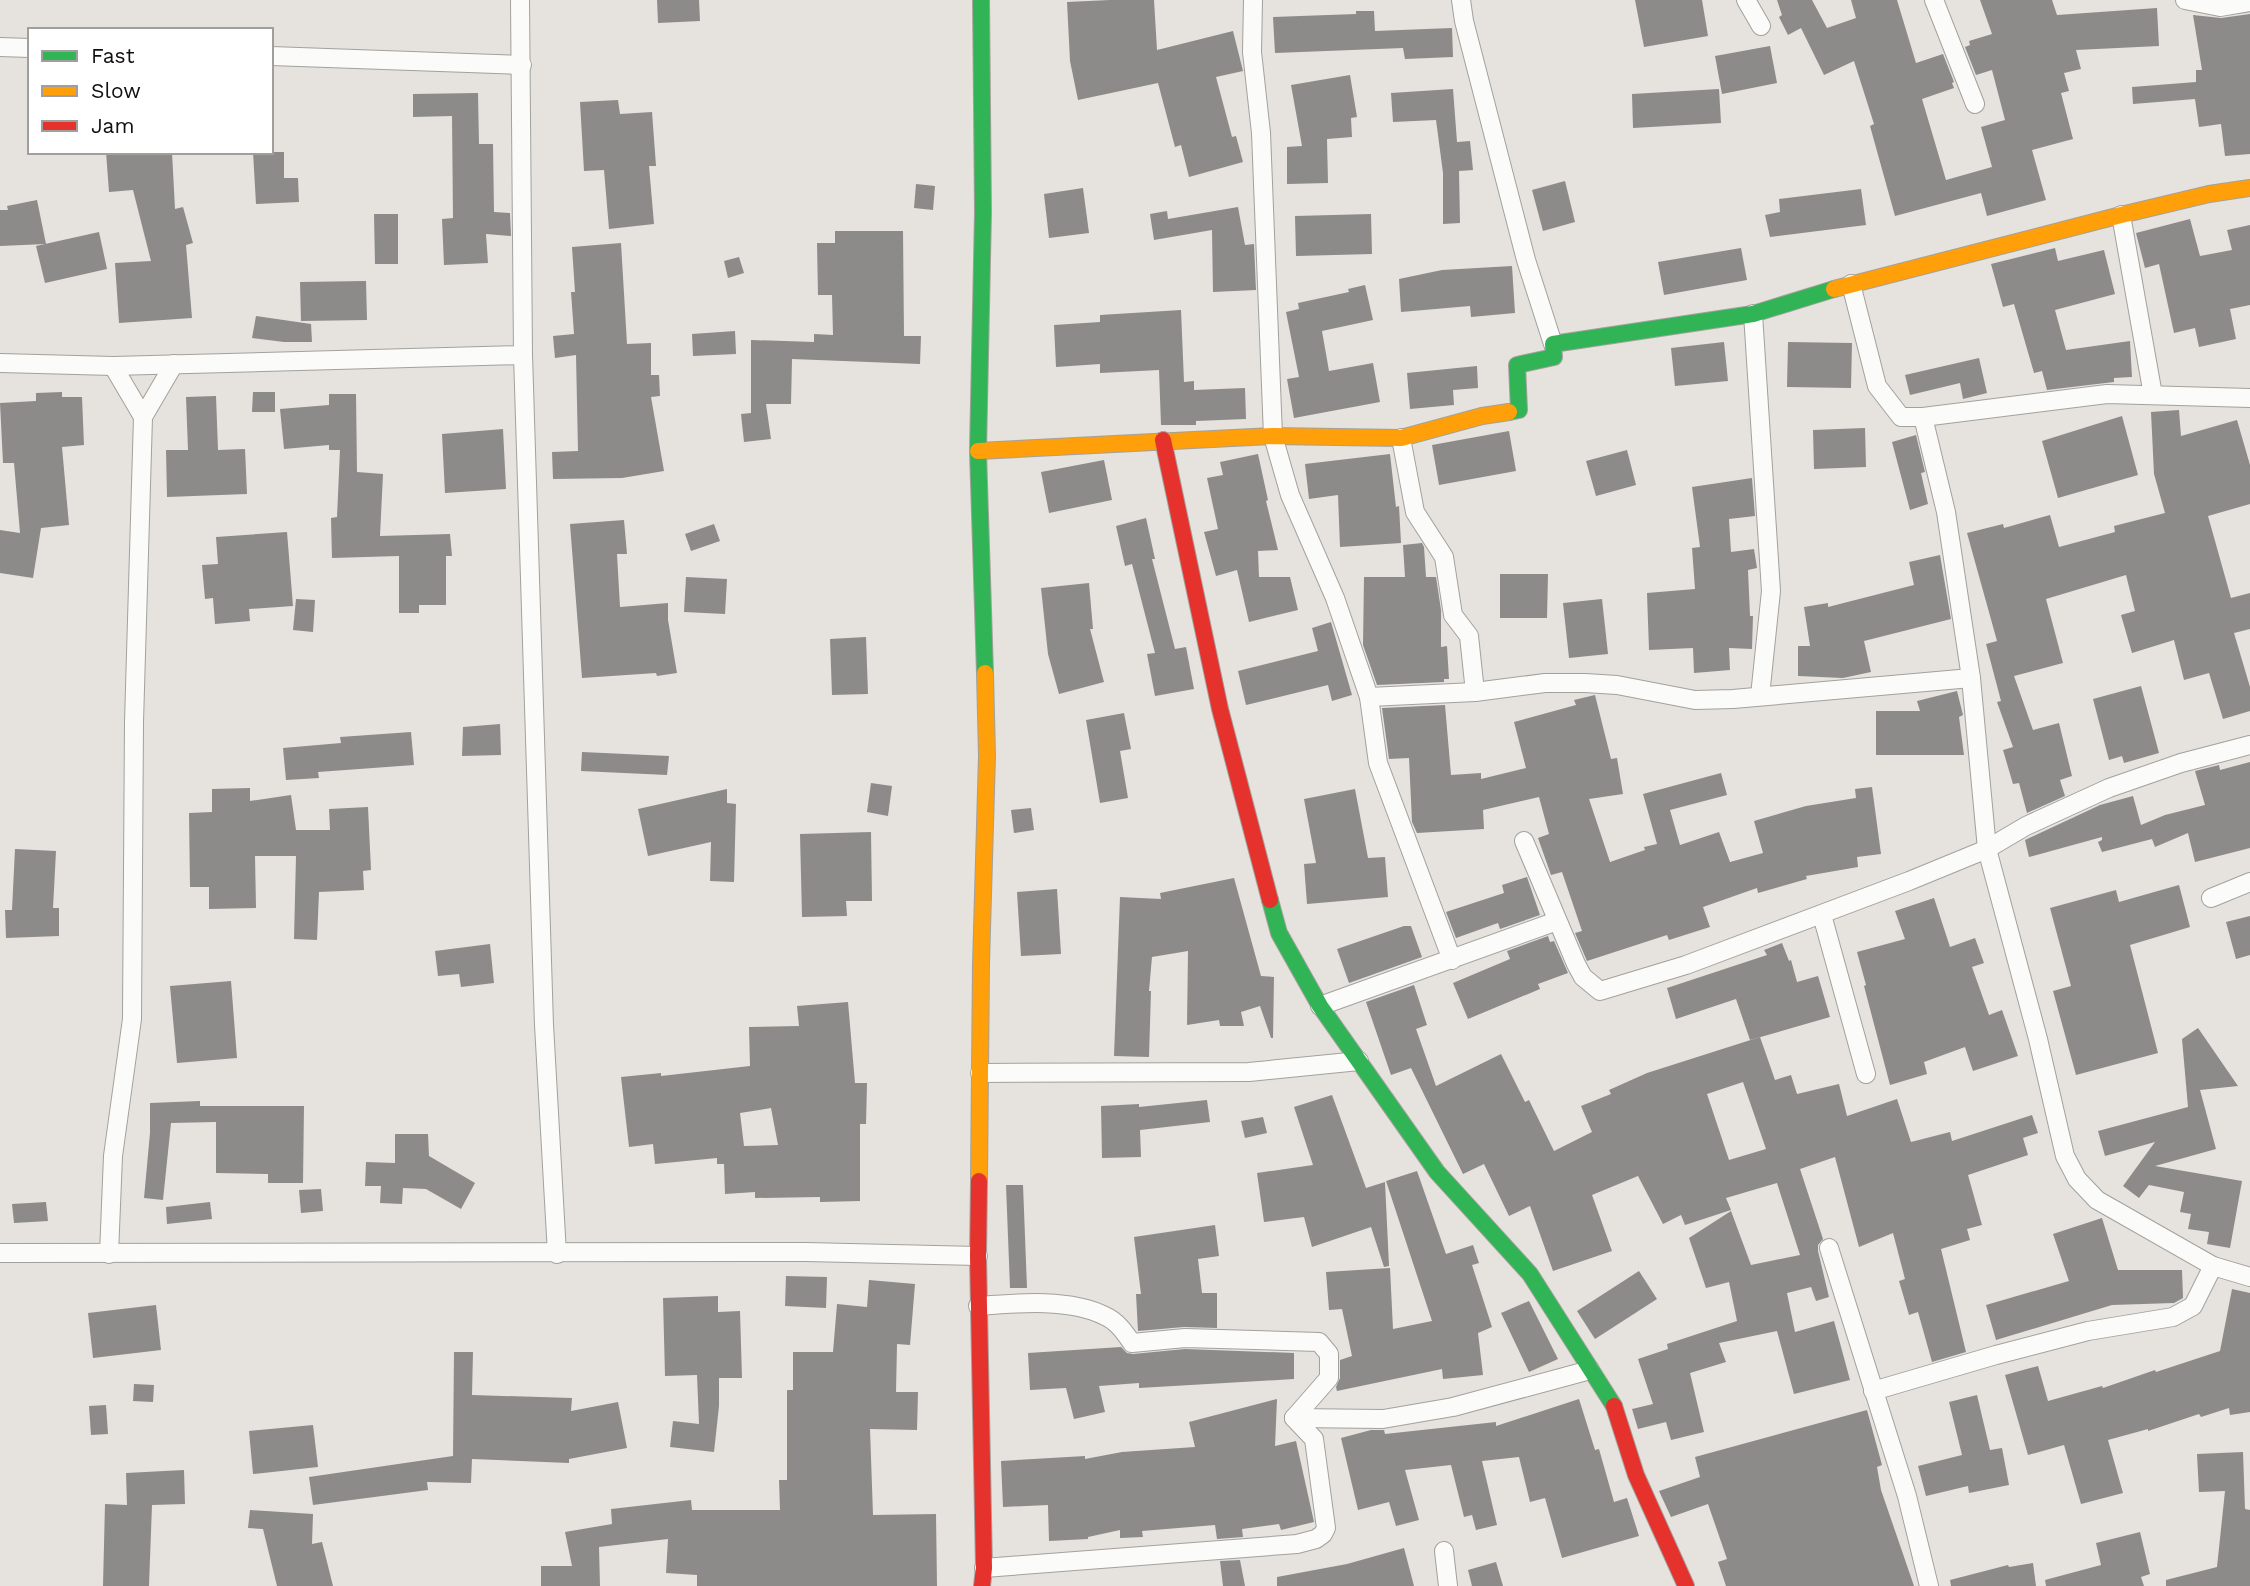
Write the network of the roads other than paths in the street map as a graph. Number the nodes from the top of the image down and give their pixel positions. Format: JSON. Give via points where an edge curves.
{"nodes":[{"id":1,"x":520,"y":0,"type":"edge"},
{"id":2,"x":981,"y":0,"type":"edge"},
{"id":3,"x":1253,"y":0,"type":"edge"},
{"id":4,"x":1461,"y":0,"type":"edge"},
{"id":5,"x":1746,"y":0,"type":"edge"},
{"id":6,"x":1934,"y":0,"type":"edge"},
{"id":7,"x":2185,"y":0,"type":"edge"},
{"id":8,"x":2250,"y":2,"type":"edge"},
{"id":9,"x":1761,"y":26,"type":"dead end"},
{"id":10,"x":0,"y":47,"type":"edge"},
{"id":11,"x":28,"y":48,"type":"edge"},
{"id":12,"x":273,"y":56,"type":"edge"},
{"id":13,"x":522,"y":65,"type":"junction"},
{"id":14,"x":1975,"y":104,"type":"dead end"},
{"id":15,"x":2250,"y":188,"type":"edge"},
{"id":16,"x":2121,"y":215,"type":"junction"},
{"id":17,"x":1852,"y":284,"type":"junction"},
{"id":18,"x":1753,"y":314,"type":"junction"},
{"id":19,"x":1553,"y":344,"type":"junction"},
{"id":20,"x":523,"y":355,"type":"junction"},
{"id":21,"x":0,"y":363,"type":"edge"},
{"id":22,"x":174,"y":364,"type":"junction"},
{"id":23,"x":113,"y":366,"type":"junction"},
{"id":24,"x":2153,"y":395,"type":"junction"},
{"id":25,"x":2250,"y":398,"type":"edge"},
{"id":26,"x":143,"y":417,"type":"junction"},
{"id":27,"x":1923,"y":417,"type":"junction"},
{"id":28,"x":1273,"y":436,"type":"junction"},
{"id":29,"x":1401,"y":438,"type":"junction"},
{"id":30,"x":1163,"y":440,"type":"junction"},
{"id":31,"x":978,"y":451,"type":"junction"},
{"id":32,"x":1971,"y":678,"type":"junction"},
{"id":33,"x":1475,"y":692,"type":"junction"},
{"id":34,"x":1760,"y":696,"type":"junction"},
{"id":35,"x":1369,"y":697,"type":"junction"},
{"id":36,"x":2250,"y":745,"type":"edge"},
{"id":37,"x":1524,"y":841,"type":"dead end"},
{"id":38,"x":1987,"y":849,"type":"junction"},
{"id":39,"x":2250,"y":882,"type":"edge"},
{"id":40,"x":2211,"y":898,"type":"dead end"},
{"id":41,"x":1822,"y":915,"type":"junction"},
{"id":42,"x":1557,"y":921,"type":"junction"},
{"id":43,"x":1452,"y":960,"type":"junction"},
{"id":44,"x":1320,"y":1006,"type":"junction"},
{"id":45,"x":1359,"y":1061,"type":"junction"},
{"id":46,"x":980,"y":1073,"type":"junction"},
{"id":47,"x":1866,"y":1074,"type":"dead end"},
{"id":48,"x":1829,"y":1248,"type":"dead end"},
{"id":49,"x":0,"y":1253,"type":"edge"},
{"id":50,"x":109,"y":1254,"type":"junction"},
{"id":51,"x":557,"y":1254,"type":"junction"},
{"id":52,"x":978,"y":1256,"type":"junction"},
{"id":53,"x":2213,"y":1266,"type":"junction"},
{"id":54,"x":2250,"y":1277,"type":"edge"},
{"id":55,"x":978,"y":1306,"type":"junction"},
{"id":56,"x":1590,"y":1370,"type":"junction"},
{"id":57,"x":1874,"y":1391,"type":"junction"},
{"id":58,"x":1294,"y":1418,"type":"junction"},
{"id":59,"x":1444,"y":1550,"type":"dead end"},
{"id":60,"x":984,"y":1567,"type":"junction"},
{"id":61,"x":982,"y":1586,"type":"edge"},
{"id":62,"x":1448,"y":1586,"type":"edge"},
{"id":63,"x":1686,"y":1586,"type":"edge"},
{"id":64,"x":1929,"y":1586,"type":"edge"}],
"edges":[{"from":1,"to":13,"type":"street"},
{"from":2,"to":31,"type":"street"},
{"from":3,"to":28,"type":"street"},
{"from":4,"to":19,"type":"street","via":[[1526,260]]},
{"from":5,"to":9,"type":"street"},
{"from":6,"to":14,"type":"street"},
{"from":7,"to":8,"type":"street","via":[[2220,7]]},
{"from":10,"to":11,"type":"street"},
{"from":12,"to":13,"type":"street"},
{"from":13,"to":20,"type":"street"},
{"from":15,"to":16,"type":"street"},
{"from":16,"to":17,"type":"street"},
{"from":16,"to":24,"type":"street"},
{"from":17,"to":18,"type":"street"},
{"from":17,"to":27,"type":"street","via":[[1877,386],[1901,416]]},
{"from":18,"to":19,"type":"street"},
{"from":18,"to":34,"type":"street","via":[[1771,591]]},
{"from":19,"to":29,"type":"street","via":[[1554,357],[1517,365],[1519,410]]},
{"from":20,"to":22,"type":"street"},
{"from":20,"to":51,"type":"street","via":[[544,1026]]},
{"from":21,"to":23,"type":"street"},
{"from":22,"to":23,"type":"street"},
{"from":22,"to":26,"type":"street"},
{"from":23,"to":26,"type":"street"},
{"from":24,"to":25,"type":"street"},
{"from":24,"to":27,"type":"street","via":[[2107,394]]},
{"from":26,"to":50,"type":"street","via":[[132,1019],[114,1156]]},
{"from":27,"to":32,"type":"street","via":[[1946,512]]},
{"from":28,"to":29,"type":"street"},
{"from":28,"to":30,"type":"street"},
{"from":28,"to":35,"type":"street","via":[[1290,495],[1335,598]]},
{"from":29,"to":33,"type":"street","via":[[1415,512],[1444,556],[1453,615],[1469,636]]},
{"from":30,"to":31,"type":"street"},
{"from":30,"to":44,"type":"street","via":[[1220,709],[1279,933]]},
{"from":31,"to":46,"type":"street","via":[[987,756]]},
{"from":32,"to":34,"type":"street"},
{"from":32,"to":38,"type":"street"},
{"from":33,"to":34,"type":"street","via":[[1585,683],[1695,700]]},
{"from":33,"to":35,"type":"street"},
{"from":35,"to":43,"type":"street","via":[[1378,763]]},
{"from":36,"to":38,"type":"street","via":[[2109,788]]},
{"from":37,"to":42,"type":"street"},
{"from":38,"to":41,"type":"street"},
{"from":38,"to":53,"type":"street","via":[[2064,1156],[2097,1200]]},
{"from":39,"to":40,"type":"street"},
{"from":41,"to":42,"type":"street","via":[[1600,991],[1583,977]]},
{"from":41,"to":47,"type":"street"},
{"from":42,"to":43,"type":"street"},
{"from":43,"to":44,"type":"street"},
{"from":44,"to":45,"type":"street"},
{"from":45,"to":46,"type":"street","via":[[1249,1072]]},
{"from":45,"to":56,"type":"street","via":[[1437,1172],[1530,1274]]},
{"from":46,"to":52,"type":"street"},
{"from":48,"to":57,"type":"street"},
{"from":49,"to":50,"type":"street"},
{"from":50,"to":51,"type":"street"},
{"from":51,"to":52,"type":"street"},
{"from":52,"to":55,"type":"street"},
{"from":53,"to":54,"type":"street"},
{"from":53,"to":57,"type":"street","via":[[2193,1306],[2173,1317],[2088,1331]]},
{"from":55,"to":58,"type":"street","via":[[1032,1302],[1078,1308],[1105,1316],[1132,1343],[1185,1338],[1319,1342],[1329,1354],[1329,1378]]},
{"from":55,"to":60,"type":"street"},
{"from":56,"to":58,"type":"street","via":[[1453,1407],[1395,1417]]},
{"from":56,"to":63,"type":"street","via":[[1617,1411],[1636,1475]]},
{"from":57,"to":64,"type":"street"},
{"from":58,"to":60,"type":"street","via":[[1314,1438],[1325,1528],[1316,1539],[1209,1552]]},
{"from":59,"to":62,"type":"street"},
{"from":60,"to":61,"type":"street"}]}
